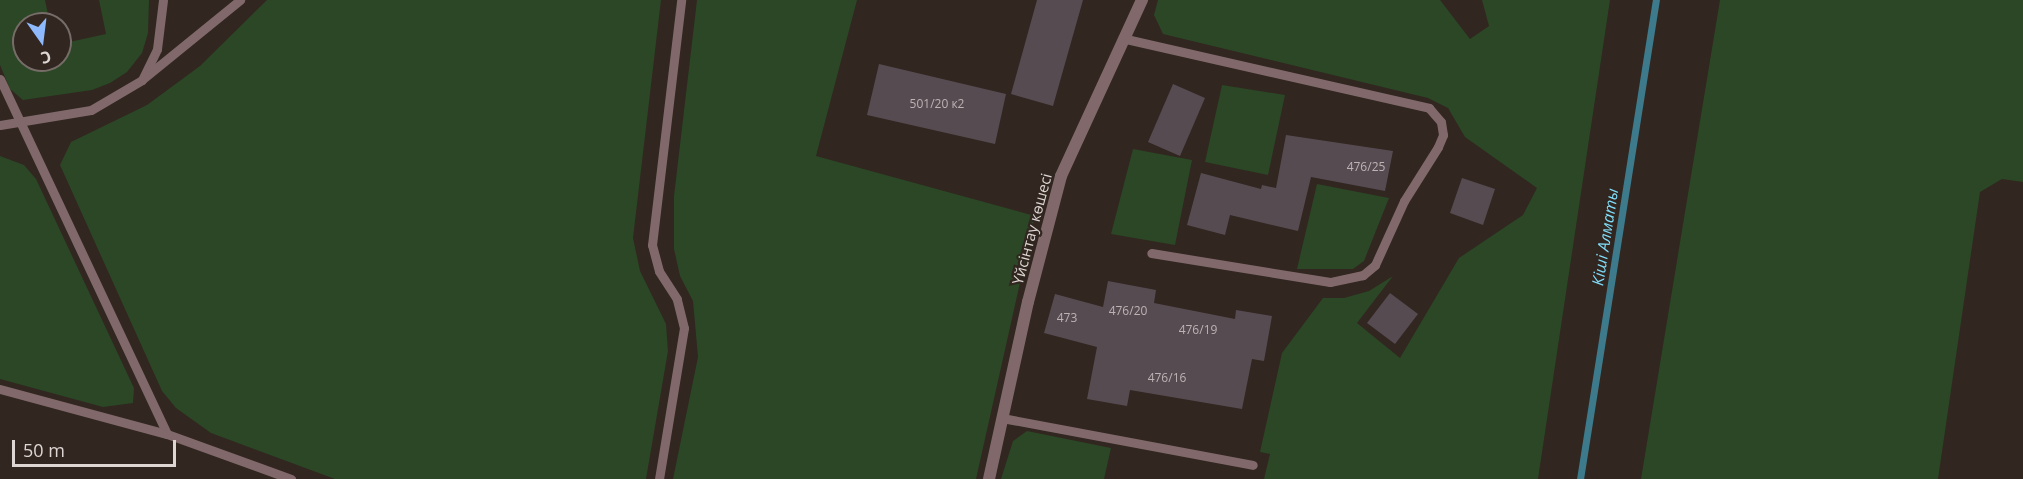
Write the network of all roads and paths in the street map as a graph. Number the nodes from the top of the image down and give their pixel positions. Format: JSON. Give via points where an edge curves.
{"nodes":[{"id":1,"x":163,"y":0,"type":"edge"},
{"id":2,"x":240,"y":0,"type":"edge"},
{"id":3,"x":681,"y":0,"type":"edge"},
{"id":4,"x":1142,"y":0,"type":"edge"},
{"id":5,"x":1126,"y":39,"type":"junction"},
{"id":6,"x":0,"y":80,"type":"edge"},
{"id":7,"x":142,"y":80,"type":"junction"},
{"id":8,"x":21,"y":123,"type":"junction"},
{"id":9,"x":0,"y":125,"type":"edge"},
{"id":10,"x":1151,"y":253,"type":"dead end"},
{"id":11,"x":0,"y":389,"type":"edge"},
{"id":12,"x":1002,"y":418,"type":"junction"},
{"id":13,"x":167,"y":434,"type":"junction"},
{"id":14,"x":1254,"y":465,"type":"dead end"},
{"id":15,"x":291,"y":479,"type":"edge"},
{"id":16,"x":659,"y":479,"type":"edge"},
{"id":17,"x":989,"y":479,"type":"edge"}],
"edges":[{"from":1,"to":7,"type":"lane","via":[[157,49]]},
{"from":2,"to":7,"type":"lane"},
{"from":3,"to":16,"type":"lane","via":[[652,245],[659,271],[677,299],[684,340]]},
{"from":4,"to":5,"type":"street","name":"Үйсінтау көшесі"},
{"from":5,"to":10,"type":"lane","via":[[1429,108],[1442,122],[1443,135],[1438,147],[1404,201],[1375,265],[1363,275],[1330,282]]},
{"from":5,"to":12,"type":"street","name":"Үйсінтау көшесі","via":[[1061,176]]},
{"from":6,"to":8,"type":"lane"},
{"from":7,"to":8,"type":"lane","via":[[92,110]]},
{"from":8,"to":9,"type":"lane"},
{"from":8,"to":13,"type":"lane"},
{"from":11,"to":13,"type":"lane"},
{"from":12,"to":14,"type":"lane"},
{"from":12,"to":17,"type":"street","name":"Үйсінтау көшесі"},
{"from":13,"to":15,"type":"lane"}]}
